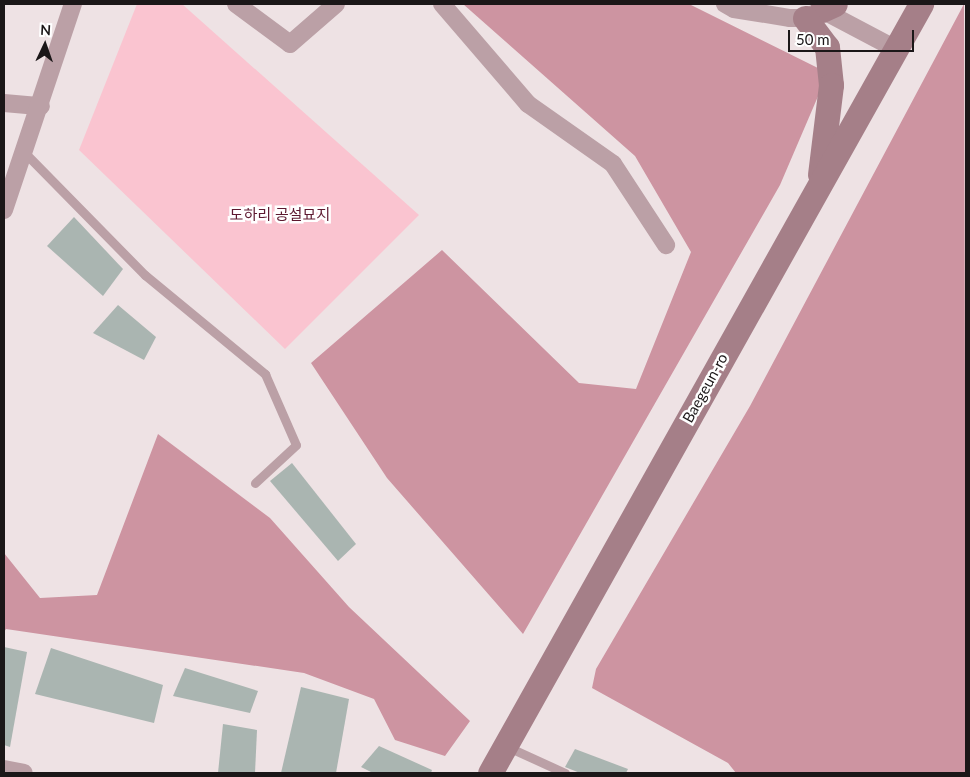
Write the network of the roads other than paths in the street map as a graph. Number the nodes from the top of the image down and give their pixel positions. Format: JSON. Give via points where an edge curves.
{"nodes":[{"id":1,"x":73,"y":4,"type":"edge"},
{"id":2,"x":236,"y":4,"type":"edge"},
{"id":3,"x":336,"y":4,"type":"edge"},
{"id":4,"x":442,"y":4,"type":"edge"},
{"id":5,"x":725,"y":4,"type":"edge"},
{"id":6,"x":921,"y":4,"type":"edge"},
{"id":7,"x":818,"y":9,"type":"edge"},
{"id":8,"x":896,"y":49,"type":"junction"},
{"id":9,"x":4,"y":103,"type":"edge"},
{"id":10,"x":40,"y":106,"type":"junction"},
{"id":11,"x":24,"y":152,"type":"junction"},
{"id":12,"x":818,"y":187,"type":"junction"},
{"id":13,"x":4,"y":210,"type":"edge"},
{"id":14,"x":666,"y":245,"type":"dead end"},
{"id":15,"x":255,"y":483,"type":"dead end"},
{"id":16,"x":506,"y":746,"type":"junction"},
{"id":17,"x":4,"y":769,"type":"edge"},
{"id":18,"x":24,"y":773,"type":"edge"},
{"id":19,"x":490,"y":773,"type":"edge"},
{"id":20,"x":565,"y":773,"type":"edge"}],
"edges":[{"from":1,"to":10,"type":"street"},
{"from":2,"to":3,"type":"street","via":[[290,44]]},
{"from":4,"to":14,"type":"street","via":[[528,104],[613,164]]},
{"from":5,"to":7,"type":"street","via":[[734,9]]},
{"from":6,"to":8,"type":"main road","name":"Baegeun-ro"},
{"from":7,"to":8,"type":"street"},
{"from":7,"to":12,"type":"main road","via":[[831,85]]},
{"from":8,"to":12,"type":"main road","name":"Baegeun-ro"},
{"from":9,"to":10,"type":"street"},
{"from":10,"to":11,"type":"street"},
{"from":11,"to":13,"type":"street"},
{"from":11,"to":15,"type":"lane","via":[[146,275],[265,374],[296,445]]},
{"from":12,"to":16,"type":"main road","name":"Baegeun-ro"},
{"from":16,"to":19,"type":"main road","name":"Baegeun-ro"},
{"from":16,"to":20,"type":"lane"},
{"from":17,"to":18,"type":"street"}]}
